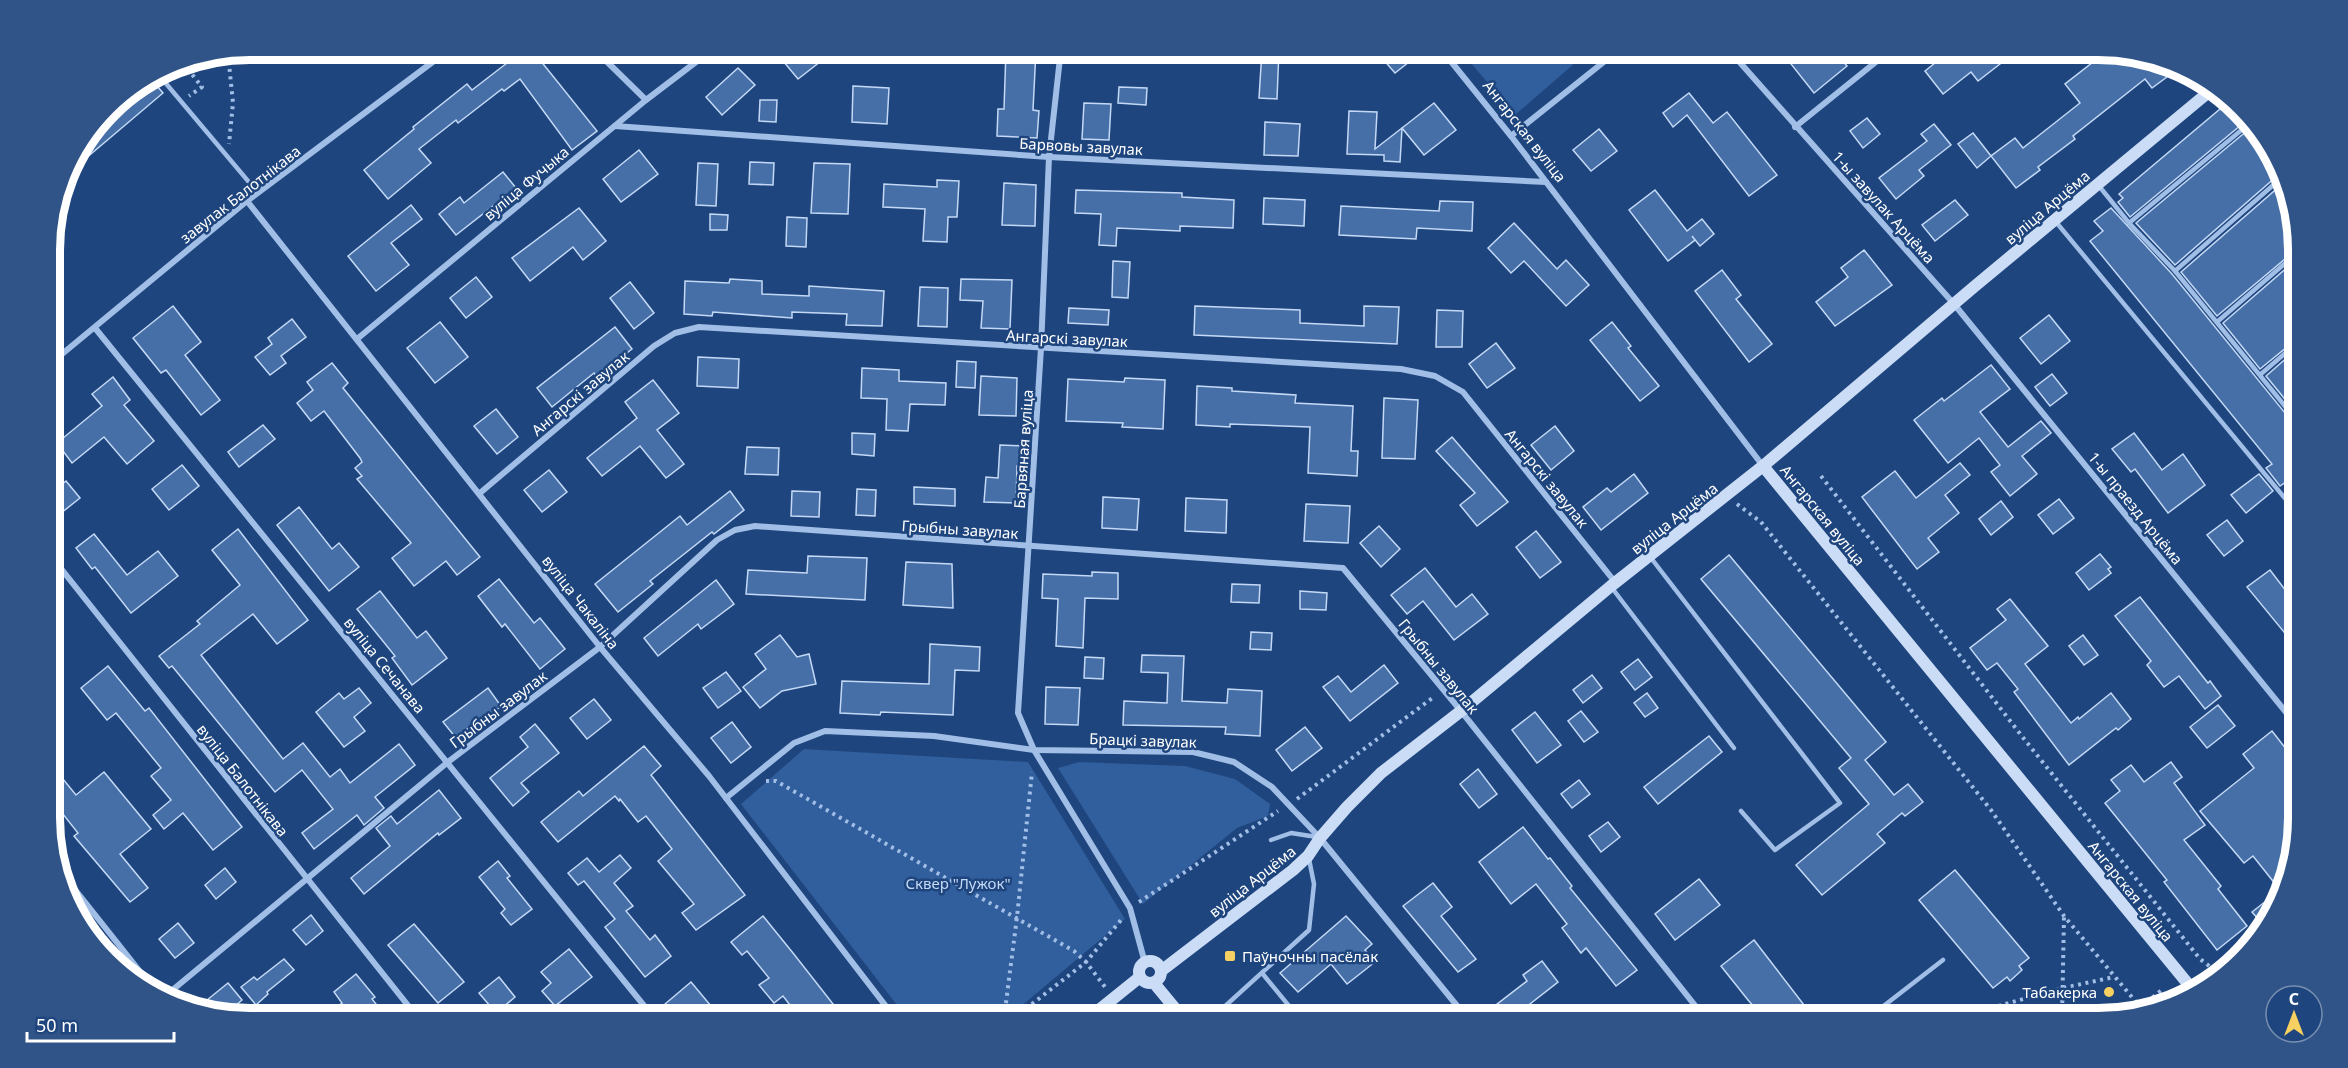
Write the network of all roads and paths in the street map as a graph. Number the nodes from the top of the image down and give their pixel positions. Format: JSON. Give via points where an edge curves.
{"nodes":[{"id":1,"x":437,"y":60,"type":"edge"},
{"id":2,"x":604,"y":60,"type":"edge"},
{"id":3,"x":700,"y":60,"type":"edge"},
{"id":4,"x":1060,"y":60,"type":"edge"},
{"id":5,"x":1449,"y":60,"type":"edge"},
{"id":6,"x":1607,"y":60,"type":"edge"},
{"id":7,"x":1737,"y":60,"type":"edge"},
{"id":8,"x":1880,"y":60,"type":"edge"},
{"id":9,"x":229,"y":61,"type":"edge"},
{"id":10,"x":189,"y":70,"type":"edge"},
{"id":11,"x":164,"y":81,"type":"edge"},
{"id":12,"x":2206,"y":94,"type":"edge"},
{"id":13,"x":646,"y":100,"type":"junction"},
{"id":14,"x":182,"y":102,"type":"junction"},
{"id":15,"x":615,"y":126,"type":"junction"},
{"id":16,"x":1796,"y":127,"type":"junction"},
{"id":17,"x":2244,"y":128,"type":"edge"},
{"id":18,"x":1511,"y":136,"type":"junction"},
{"id":19,"x":224,"y":152,"type":"junction"},
{"id":20,"x":1050,"y":157,"type":"junction"},
{"id":21,"x":1546,"y":182,"type":"junction"},
{"id":22,"x":2276,"y":183,"type":"edge"},
{"id":23,"x":2097,"y":184,"type":"junction"},
{"id":24,"x":258,"y":193,"type":"junction"},
{"id":25,"x":247,"y":201,"type":"junction"},
{"id":26,"x":2054,"y":220,"type":"junction"},
{"id":27,"x":2129,"y":223,"type":"junction"},
{"id":28,"x":2288,"y":261,"type":"edge"},
{"id":29,"x":2175,"y":271,"type":"junction"},
{"id":30,"x":1954,"y":304,"type":"junction"},
{"id":31,"x":2217,"y":321,"type":"junction"},
{"id":32,"x":95,"y":328,"type":"junction"},
{"id":33,"x":357,"y":339,"type":"junction"},
{"id":34,"x":1041,"y":348,"type":"junction"},
{"id":35,"x":2288,"y":351,"type":"edge"},
{"id":36,"x":60,"y":356,"type":"edge"},
{"id":37,"x":2261,"y":374,"type":"junction"},
{"id":38,"x":2288,"y":409,"type":"edge"},
{"id":39,"x":1763,"y":466,"type":"junction"},
{"id":40,"x":1821,"y":476,"type":"dead end"},
{"id":41,"x":480,"y":493,"type":"junction"},
{"id":42,"x":1726,"y":496,"type":"junction"},
{"id":43,"x":2288,"y":502,"type":"edge"},
{"id":44,"x":1029,"y":545,"type":"junction"},
{"id":45,"x":1649,"y":556,"type":"junction"},
{"id":46,"x":60,"y":567,"type":"edge"},
{"id":47,"x":1613,"y":584,"type":"junction"},
{"id":48,"x":600,"y":647,"type":"junction"},
{"id":49,"x":1443,"y":690,"type":"junction"},
{"id":50,"x":1461,"y":711,"type":"junction"},
{"id":51,"x":2288,"y":715,"type":"edge"},
{"id":52,"x":1734,"y":748,"type":"dead end"},
{"id":53,"x":1034,"y":750,"type":"junction"},
{"id":54,"x":448,"y":762,"type":"junction"},
{"id":55,"x":746,"y":781,"type":"junction"},
{"id":56,"x":726,"y":798,"type":"junction"},
{"id":57,"x":1289,"y":805,"type":"junction"},
{"id":58,"x":1741,"y":810,"type":"dead end"},
{"id":59,"x":1320,"y":838,"type":"junction"},
{"id":60,"x":1271,"y":840,"type":"dead end"},
{"id":61,"x":1308,"y":856,"type":"junction"},
{"id":62,"x":305,"y":879,"type":"junction"},
{"id":63,"x":72,"y":886,"type":"edge"},
{"id":64,"x":1130,"y":908,"type":"junction"},
{"id":65,"x":2064,"y":916,"type":"junction"},
{"id":66,"x":1017,"y":917,"type":"junction"},
{"id":67,"x":1943,"y":960,"type":"dead end"},
{"id":68,"x":1086,"y":962,"type":"junction"},
{"id":69,"x":1145,"y":963,"type":"junction"},
{"id":70,"x":2214,"y":969,"type":"edge"},
{"id":71,"x":1161,"y":971,"type":"junction"},
{"id":72,"x":1262,"y":973,"type":"junction"},
{"id":73,"x":142,"y":975,"type":"edge"},
{"id":74,"x":2114,"y":976,"type":"junction"},
{"id":75,"x":1140,"y":977,"type":"junction"},
{"id":76,"x":1154,"y":983,"type":"junction"},
{"id":77,"x":2189,"y":985,"type":"edge"},
{"id":78,"x":1106,"y":987,"type":"dead end"},
{"id":79,"x":2063,"y":988,"type":"junction"},
{"id":80,"x":2164,"y":988,"type":"dead end"},
{"id":81,"x":170,"y":991,"type":"edge"},
{"id":82,"x":2149,"y":1001,"type":"edge"},
{"id":83,"x":2138,"y":1003,"type":"edge"},
{"id":84,"x":410,"y":1008,"type":"edge"},
{"id":85,"x":646,"y":1008,"type":"edge"},
{"id":86,"x":887,"y":1008,"type":"edge"},
{"id":87,"x":1005,"y":1008,"type":"edge"},
{"id":88,"x":1027,"y":1008,"type":"edge"},
{"id":89,"x":1101,"y":1008,"type":"edge"},
{"id":90,"x":1175,"y":1008,"type":"edge"},
{"id":91,"x":1223,"y":1008,"type":"edge"},
{"id":92,"x":1291,"y":1008,"type":"edge"},
{"id":93,"x":1459,"y":1008,"type":"edge"},
{"id":94,"x":1697,"y":1008,"type":"edge"},
{"id":95,"x":1881,"y":1008,"type":"edge"},
{"id":96,"x":1991,"y":1008,"type":"edge"},
{"id":97,"x":2062,"y":1008,"type":"edge"}],
"edges":[{"from":1,"to":24,"type":"street","name":"завулак Балотнікава"},
{"from":2,"to":13,"type":"street"},
{"from":3,"to":13,"type":"street","name":"вуліца Фучыка"},
{"from":4,"to":20,"type":"street","name":"Барвяная вуліца"},
{"from":5,"to":18,"type":"street","name":"Ангарская вуліца"},
{"from":6,"to":18,"type":"street"},
{"from":7,"to":16,"type":"street","name":"1-ы завулак Арцёма"},
{"from":8,"to":16,"type":"street"},
{"from":9,"to":19,"type":"path","via":[[233,103],[231,142]]},
{"from":10,"to":14,"type":"path","via":[[202,87]]},
{"from":11,"to":14,"type":"lane"},
{"from":12,"to":23,"type":"street","name":"вуліца Арцёма"},
{"from":13,"to":15,"type":"street","name":"вуліца Фучыка"},
{"from":14,"to":19,"type":"lane"},
{"from":15,"to":20,"type":"street","name":"Барвовы завулак"},
{"from":15,"to":33,"type":"street","name":"вуліца Фучыка"},
{"from":16,"to":30,"type":"street","name":"1-ы завулак Арцёма"},
{"from":17,"to":27,"type":"lane"},
{"from":18,"to":21,"type":"street","name":"Ангарская вуліца"},
{"from":19,"to":24,"type":"lane"},
{"from":20,"to":21,"type":"street","name":"Барвовы завулак"},
{"from":20,"to":34,"type":"street","name":"Барвяная вуліца"},
{"from":21,"to":39,"type":"street","name":"Ангарская вуліца"},
{"from":22,"to":29,"type":"lane"},
{"from":23,"to":26,"type":"street","name":"вуліца Арцёма"},
{"from":23,"to":27,"type":"lane"},
{"from":24,"to":25,"type":"street","name":"завулак Балотнікава"},
{"from":25,"to":32,"type":"street","name":"завулак Балотнікава"},
{"from":25,"to":33,"type":"street","name":"вуліца Чакаліна"},
{"from":26,"to":30,"type":"street","name":"вуліца Арцёма"},
{"from":26,"to":43,"type":"lane"},
{"from":27,"to":29,"type":"lane"},
{"from":28,"to":31,"type":"lane"},
{"from":29,"to":31,"type":"lane"},
{"from":30,"to":39,"type":"street","name":"вуліца Арцёма"},
{"from":30,"to":51,"type":"street","name":"1-ы праезд Арцёма"},
{"from":31,"to":37,"type":"lane"},
{"from":32,"to":36,"type":"street","name":"завулак Балотнікава"},
{"from":32,"to":54,"type":"street","name":"вуліца Сечанава"},
{"from":33,"to":41,"type":"street","name":"вуліца Чакаліна"},
{"from":34,"to":41,"type":"street","name":"Ангарскі завулак","via":[[699,327],[675,333],[654,346]]},
{"from":34,"to":44,"type":"street","name":"Барвяная вуліца"},
{"from":34,"to":47,"type":"street","name":"Ангарскі завулак","via":[[1401,369],[1435,376],[1463,392]]},
{"from":35,"to":37,"type":"lane"},
{"from":37,"to":38,"type":"lane"},
{"from":39,"to":42,"type":"street","name":"вуліца Арцёма"},
{"from":39,"to":77,"type":"street","name":"Ангарская вуліца"},
{"from":40,"to":70,"type":"path","via":[[2021,735],[2200,959]]},
{"from":41,"to":48,"type":"street","name":"вуліца Чакаліна"},
{"from":42,"to":45,"type":"street","name":"вуліца Арцёма"},
{"from":42,"to":65,"type":"path","via":[[1761,522],[1991,810]]},
{"from":44,"to":48,"type":"street","name":"Грыбны завулак","via":[[755,526],[735,530],[717,540]]},
{"from":44,"to":49,"type":"street","name":"Грыбны завулак","via":[[1343,568]]},
{"from":44,"to":53,"type":"street","name":"Барвяная вуліца","via":[[1018,713]]},
{"from":45,"to":47,"type":"street","name":"вуліца Арцёма"},
{"from":45,"to":58,"type":"lane","via":[[1840,803],[1775,850]]},
{"from":46,"to":62,"type":"street","name":"вуліца Балотнікава"},
{"from":47,"to":50,"type":"street","name":"вуліца Арцёма"},
{"from":47,"to":52,"type":"lane"},
{"from":48,"to":54,"type":"street","name":"Грыбны завулак"},
{"from":48,"to":56,"type":"street","name":"вуліца Чакаліна"},
{"from":49,"to":50,"type":"street","name":"Грыбны завулак"},
{"from":49,"to":57,"type":"path"},
{"from":50,"to":59,"type":"street","name":"вуліца Арцёма","via":[[1381,773]]},
{"from":50,"to":94,"type":"street","name":"Грыбны завулак"},
{"from":53,"to":55,"type":"street","name":"Брацкі завулак","via":[[934,736],[825,731],[794,743]]},
{"from":53,"to":57,"type":"street","name":"Брацкі завулак","via":[[1193,752],[1215,756],[1251,772]]},
{"from":53,"to":64,"type":"street","name":"Барвяная вуліца"},
{"from":53,"to":66,"type":"path"},
{"from":54,"to":62,"type":"street","name":"Грыбны завулак"},
{"from":54,"to":85,"type":"street","name":"вуліца Сечанава"},
{"from":55,"to":56,"type":"street","name":"Брацкі завулак"},
{"from":55,"to":66,"type":"path","via":[[776,781]]},
{"from":56,"to":86,"type":"street","name":"вуліца Чакаліна"},
{"from":57,"to":59,"type":"street","name":"Брацкі завулак"},
{"from":57,"to":64,"type":"path"},
{"from":59,"to":60,"type":"lane","via":[[1291,833]]},
{"from":59,"to":61,"type":"street","name":"вуліца Арцёма"},
{"from":59,"to":93,"type":"street","name":"Брацкі завулак"},
{"from":61,"to":71,"type":"street","name":"вуліца Арцёма"},
{"from":61,"to":72,"type":"lane","via":[[1314,884],[1309,930]]},
{"from":62,"to":81,"type":"street","name":"Грыбны завулак"},
{"from":62,"to":84,"type":"street","name":"вуліца Балотнікава"},
{"from":63,"to":73,"type":"street"},
{"from":64,"to":68,"type":"path"},
{"from":64,"to":69,"type":"street","name":"Барвяная вуліца"},
{"from":65,"to":74,"type":"path"},
{"from":65,"to":79,"type":"path"},
{"from":66,"to":68,"type":"path"},
{"from":66,"to":87,"type":"path"},
{"from":67,"to":95,"type":"lane"},
{"from":68,"to":78,"type":"path"},
{"from":68,"to":88,"type":"path"},
{"from":69,"to":71,"type":"street","via":[[1155,962]]},
{"from":69,"to":75,"type":"street"},
{"from":71,"to":76,"type":"street"},
{"from":72,"to":91,"type":"lane"},
{"from":72,"to":92,"type":"lane"},
{"from":74,"to":79,"type":"path"},
{"from":74,"to":83,"type":"path"},
{"from":75,"to":76,"type":"street"},
{"from":75,"to":89,"type":"street"},
{"from":76,"to":90,"type":"street"},
{"from":79,"to":96,"type":"path"},
{"from":79,"to":97,"type":"path"},
{"from":80,"to":82,"type":"path"}]}
